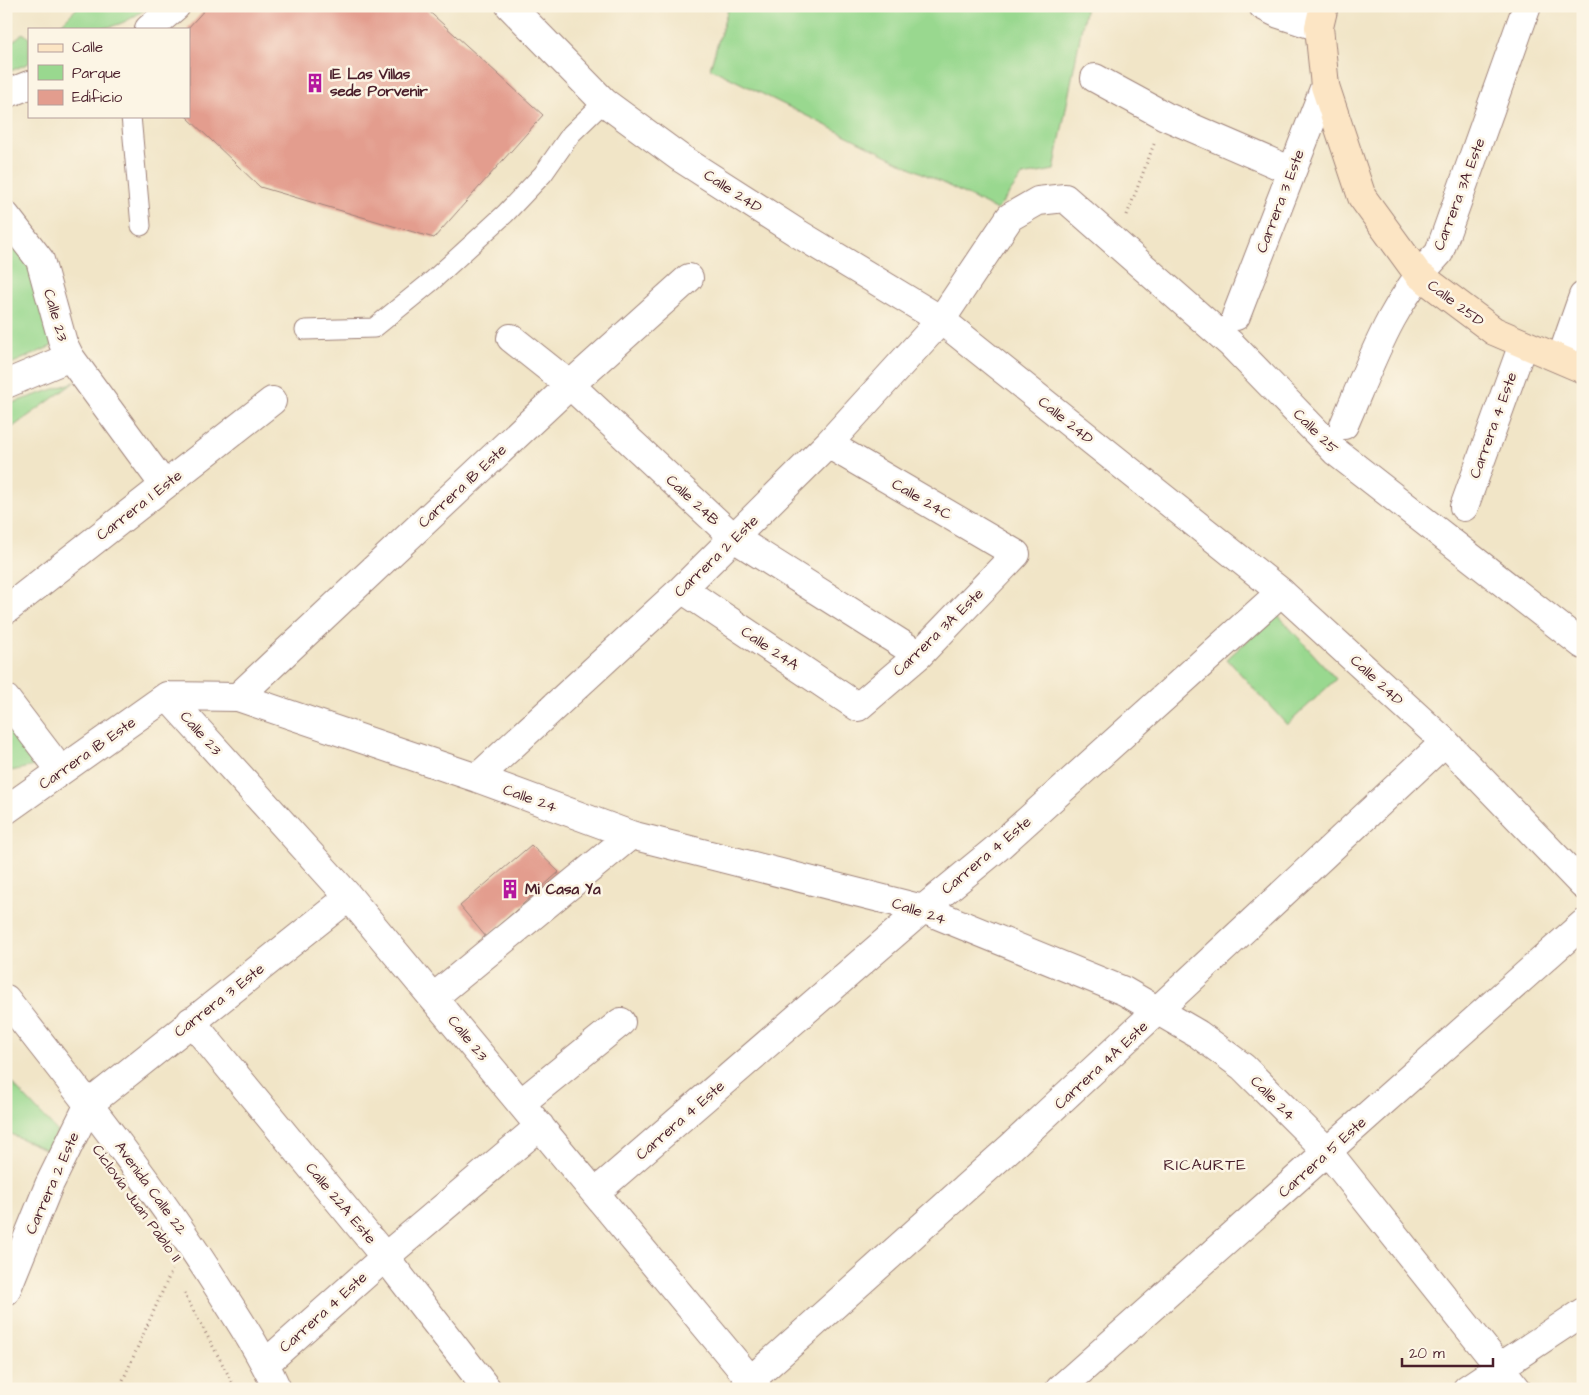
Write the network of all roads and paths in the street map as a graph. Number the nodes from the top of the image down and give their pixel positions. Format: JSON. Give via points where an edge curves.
{"nodes":[{"id":1,"x":176,"y":6,"type":"edge"},
{"id":2,"x":510,"y":6,"type":"edge"},
{"id":3,"x":1263,"y":6,"type":"edge"},
{"id":4,"x":1527,"y":6,"type":"edge"},
{"id":5,"x":1321,"y":17,"type":"edge"},
{"id":6,"x":150,"y":28,"type":"edge"},
{"id":7,"x":1095,"y":78,"type":"dead end"},
{"id":8,"x":28,"y":84,"type":"edge"},
{"id":9,"x":1325,"y":86,"type":"junction"},
{"id":10,"x":6,"y":94,"type":"edge"},
{"id":11,"x":604,"y":102,"type":"junction"},
{"id":12,"x":1165,"y":116,"type":"junction"},
{"id":13,"x":131,"y":118,"type":"edge"},
{"id":14,"x":1292,"y":171,"type":"junction"},
{"id":15,"x":1362,"y":197,"type":"joint"},
{"id":16,"x":6,"y":216,"type":"edge"},
{"id":17,"x":141,"y":226,"type":"dead end"},
{"id":18,"x":1117,"y":241,"type":"junction"},
{"id":19,"x":1418,"y":274,"type":"junction"},
{"id":20,"x":689,"y":278,"type":"dead end"},
{"id":21,"x":1583,"y":296,"type":"edge"},
{"id":22,"x":1236,"y":316,"type":"dead end"},
{"id":23,"x":941,"y":320,"type":"junction"},
{"id":24,"x":305,"y":330,"type":"dead end"},
{"id":25,"x":511,"y":338,"type":"dead end"},
{"id":26,"x":1523,"y":344,"type":"junction"},
{"id":27,"x":70,"y":357,"type":"junction"},
{"id":28,"x":1572,"y":364,"type":"edge"},
{"id":29,"x":6,"y":384,"type":"edge"},
{"id":30,"x":570,"y":385,"type":"junction"},
{"id":31,"x":272,"y":401,"type":"dead end"},
{"id":32,"x":1344,"y":425,"type":"dead end"},
{"id":33,"x":828,"y":444,"type":"junction"},
{"id":34,"x":164,"y":485,"type":"junction"},
{"id":35,"x":1464,"y":507,"type":"dead end"},
{"id":36,"x":734,"y":538,"type":"junction"},
{"id":37,"x":1016,"y":554,"type":"joint"},
{"id":38,"x":682,"y":589,"type":"junction"},
{"id":39,"x":1282,"y":592,"type":"junction"},
{"id":40,"x":6,"y":610,"type":"edge"},
{"id":41,"x":1583,"y":644,"type":"edge"},
{"id":42,"x":918,"y":655,"type":"junction"},
{"id":43,"x":168,"y":696,"type":"junction"},
{"id":44,"x":238,"y":697,"type":"junction"},
{"id":45,"x":6,"y":699,"type":"edge"},
{"id":46,"x":858,"y":707,"type":"joint"},
{"id":47,"x":1445,"y":742,"type":"junction"},
{"id":48,"x":61,"y":771,"type":"junction"},
{"id":49,"x":477,"y":778,"type":"junction"},
{"id":50,"x":6,"y":810,"type":"edge"},
{"id":51,"x":631,"y":835,"type":"junction"},
{"id":52,"x":1583,"y":886,"type":"edge"},
{"id":53,"x":349,"y":897,"type":"junction"},
{"id":54,"x":922,"y":909,"type":"junction"},
{"id":55,"x":1583,"y":924,"type":"edge"},
{"id":56,"x":434,"y":997,"type":"junction"},
{"id":57,"x":6,"y":999,"type":"edge"},
{"id":58,"x":1159,"y":1011,"type":"junction"},
{"id":59,"x":191,"y":1021,"type":"junction"},
{"id":60,"x":620,"y":1022,"type":"dead end"},
{"id":61,"x":521,"y":1103,"type":"junction"},
{"id":62,"x":89,"y":1104,"type":"junction"},
{"id":63,"x":540,"y":1126,"type":"junction"},
{"id":64,"x":1328,"y":1152,"type":"junction"},
{"id":65,"x":596,"y":1192,"type":"junction"},
{"id":66,"x":180,"y":1226,"type":"junction"},
{"id":67,"x":385,"y":1256,"type":"junction"},
{"id":68,"x":166,"y":1262,"type":"dead end"},
{"id":69,"x":172,"y":1271,"type":"junction"},
{"id":70,"x":176,"y":1279,"type":"dead end"},
{"id":71,"x":181,"y":1288,"type":"dead end"},
{"id":72,"x":6,"y":1291,"type":"edge"},
{"id":73,"x":1583,"y":1312,"type":"edge"},
{"id":74,"x":266,"y":1363,"type":"junction"},
{"id":75,"x":1498,"y":1368,"type":"junction"},
{"id":76,"x":755,"y":1385,"type":"edge"},
{"id":77,"x":120,"y":1389,"type":"edge"},
{"id":78,"x":236,"y":1389,"type":"edge"},
{"id":79,"x":277,"y":1389,"type":"edge"},
{"id":80,"x":487,"y":1389,"type":"edge"},
{"id":81,"x":1060,"y":1389,"type":"edge"},
{"id":82,"x":1468,"y":1389,"type":"edge"},
{"id":83,"x":1517,"y":1389,"type":"edge"}],
"edges":[{"from":1,"to":6,"type":"street"},
{"from":2,"to":11,"type":"street","name":"Calle 24D"},
{"from":3,"to":5,"type":"street","via":[[1279,14]]},
{"from":4,"to":19,"type":"street","name":"Carrera 3A Este","via":[[1439,253]]},
{"from":5,"to":9,"type":"main road","name":"Carrera 3 Este"},
{"from":7,"to":12,"type":"street"},
{"from":8,"to":10,"type":"street"},
{"from":9,"to":14,"type":"street","name":"Carrera 3 Este"},
{"from":9,"to":15,"type":"main road","name":"Carrera 3 Este"},
{"from":11,"to":23,"type":"street","name":"Calle 24D","via":[[679,157]]},
{"from":11,"to":24,"type":"lane","via":[[571,134],[543,174],[505,214],[432,281],[374,328]]},
{"from":12,"to":14,"type":"street"},
{"from":12,"to":18,"type":"path"},
{"from":13,"to":17,"type":"lane"},
{"from":14,"to":22,"type":"street","name":"Carrera 3 Este"},
{"from":15,"to":19,"type":"main road","name":"Calle 25D"},
{"from":16,"to":27,"type":"street","name":"Calle 23","via":[[40,260],[63,344]]},
{"from":18,"to":23,"type":"street","name":"Calle 25","via":[[1065,198],[1038,201],[1010,217]]},
{"from":18,"to":41,"type":"street","name":"Calle 25","via":[[1231,344],[1336,452]]},
{"from":19,"to":26,"type":"main road","name":"Calle 25D","via":[[1494,331]]},
{"from":19,"to":32,"type":"street","name":"Carrera 3A Este","via":[[1394,310]]},
{"from":20,"to":30,"type":"street","name":"Carrera 1B Este"},
{"from":21,"to":28,"type":"street"},
{"from":23,"to":33,"type":"street","name":"Carrera 2 Este"},
{"from":23,"to":39,"type":"street","name":"Calle 24D"},
{"from":25,"to":30,"type":"street","name":"Calle 24B"},
{"from":26,"to":28,"type":"main road","name":"Calle 25D"},
{"from":26,"to":35,"type":"street","name":"Carrera 4 Este"},
{"from":27,"to":29,"type":"street"},
{"from":27,"to":34,"type":"street","name":"Calle 23"},
{"from":30,"to":36,"type":"street","name":"Calle 24B"},
{"from":30,"to":44,"type":"street","name":"Carrera 1B Este"},
{"from":31,"to":34,"type":"street","name":"Carrera 1 Este"},
{"from":33,"to":36,"type":"street","name":"Carrera 2 Este"},
{"from":33,"to":37,"type":"street","name":"Calle 24C"},
{"from":34,"to":40,"type":"street","name":"Carrera 1 Este"},
{"from":36,"to":38,"type":"street","name":"Carrera 2 Este"},
{"from":36,"to":42,"type":"street","name":"Calle 24B"},
{"from":37,"to":42,"type":"street","name":"Carrera 3A Este"},
{"from":38,"to":46,"type":"street","name":"Calle 24A"},
{"from":38,"to":49,"type":"street","name":"Carrera 2 Este"},
{"from":39,"to":47,"type":"street","name":"Calle 24D"},
{"from":39,"to":54,"type":"street","name":"Carrera 4 Este","via":[[996,849]]},
{"from":42,"to":46,"type":"street","name":"Carrera 3A Este"},
{"from":43,"to":44,"type":"street","name":"Calle 24"},
{"from":43,"to":48,"type":"street","name":"Carrera 1B Este"},
{"from":43,"to":53,"type":"street","name":"Calle 23"},
{"from":44,"to":49,"type":"street","name":"Calle 24"},
{"from":45,"to":48,"type":"street"},
{"from":47,"to":52,"type":"street","name":"Calle 24D"},
{"from":47,"to":58,"type":"street","name":"Carrera 4A Este"},
{"from":48,"to":50,"type":"street","name":"Carrera 1B Este"},
{"from":49,"to":51,"type":"street","name":"Calle 24"},
{"from":51,"to":54,"type":"street","name":"Calle 24"},
{"from":51,"to":56,"type":"street"},
{"from":53,"to":56,"type":"street","name":"Calle 23"},
{"from":53,"to":59,"type":"street","name":"Carrera 3 Este"},
{"from":54,"to":58,"type":"street","name":"Calle 24","via":[[1124,991]]},
{"from":54,"to":65,"type":"street","name":"Carrera 4 Este"},
{"from":55,"to":64,"type":"street","name":"Carrera 5 Este"},
{"from":56,"to":61,"type":"street","name":"Calle 23"},
{"from":57,"to":62,"type":"street","name":"Avenida Calle 22"},
{"from":58,"to":64,"type":"street","name":"Calle 24","via":[[1243,1067]]},
{"from":58,"to":76,"type":"street","name":"Carrera 4A Este"},
{"from":59,"to":62,"type":"street","name":"Carrera 3 Este"},
{"from":59,"to":67,"type":"street","name":"Calle 22A Este"},
{"from":60,"to":61,"type":"street"},
{"from":61,"to":63,"type":"street","name":"Calle 23"},
{"from":62,"to":66,"type":"street","name":"Avenida Calle 22"},
{"from":62,"to":72,"type":"street","name":"Carrera 2 Este","via":[[49,1185]]},
{"from":63,"to":65,"type":"street","name":"Calle 23"},
{"from":63,"to":67,"type":"street","name":"Carrera 4 Este"},
{"from":64,"to":75,"type":"street","name":"Calle 24"},
{"from":64,"to":81,"type":"street","name":"Carrera 5 Este"},
{"from":65,"to":76,"type":"street","name":"Calle 23"},
{"from":66,"to":69,"type":"path"},
{"from":66,"to":74,"type":"street","name":"Avenida Calle 22"},
{"from":67,"to":74,"type":"street","name":"Carrera 4 Este"},
{"from":67,"to":80,"type":"street","name":"Calle 22A Este"},
{"from":68,"to":69,"type":"path","name":"Ciclovía Juan Pablo II"},
{"from":69,"to":70,"type":"path","name":"Ciclovía Juan Pablo II"},
{"from":69,"to":77,"type":"path"},
{"from":71,"to":78,"type":"path"},
{"from":73,"to":75,"type":"street"},
{"from":74,"to":79,"type":"street","name":"Avenida Calle 22"},
{"from":75,"to":82,"type":"street"},
{"from":75,"to":83,"type":"street","name":"Calle 24"}]}
